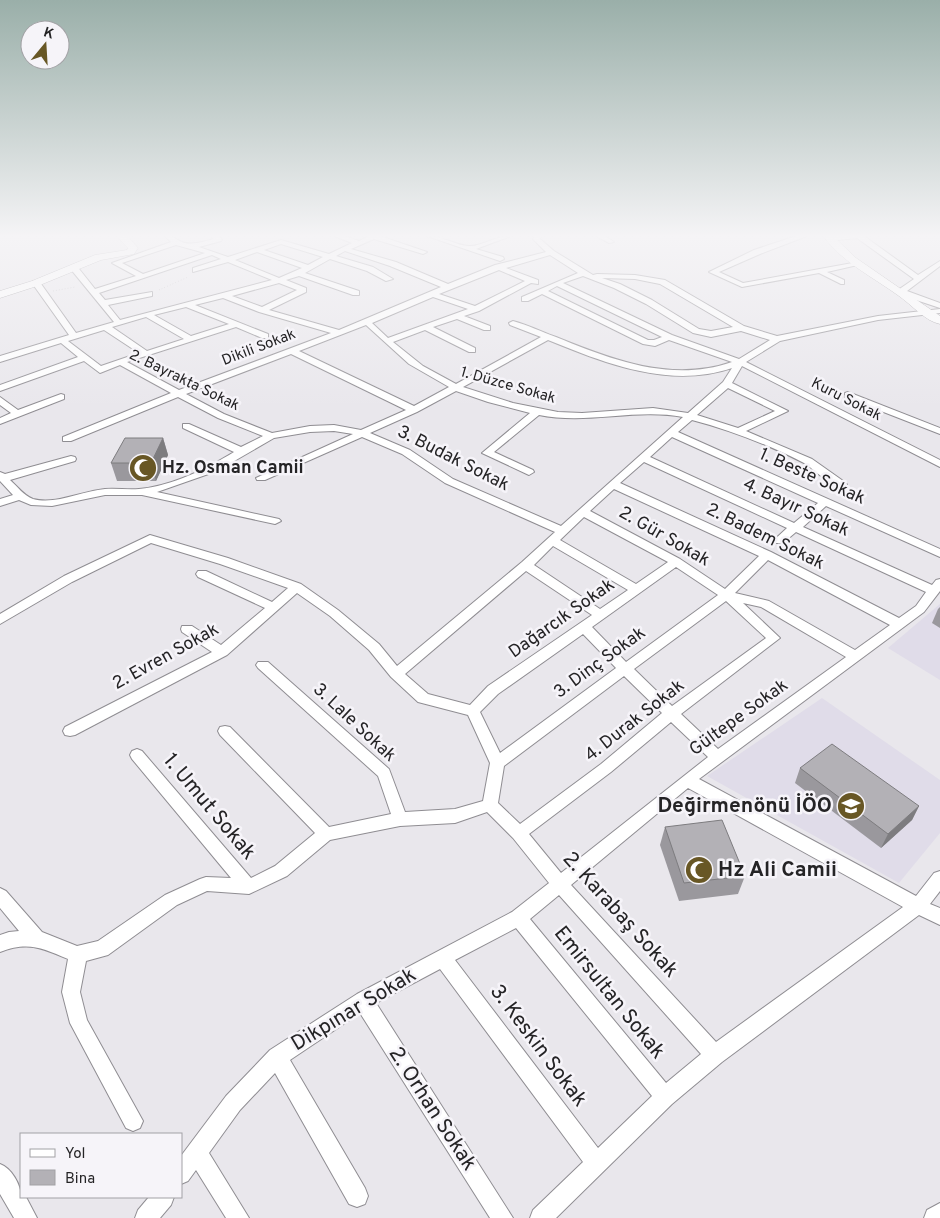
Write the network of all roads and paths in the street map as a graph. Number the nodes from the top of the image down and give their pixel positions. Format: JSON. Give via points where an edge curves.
{"nodes":[{"id":1,"x":43,"y":293,"type":"edge"},
{"id":2,"x":96,"y":293,"type":"edge"},
{"id":3,"x":152,"y":293,"type":"edge"},
{"id":4,"x":239,"y":293,"type":"edge"},
{"id":5,"x":297,"y":293,"type":"edge"},
{"id":6,"x":353,"y":293,"type":"edge"},
{"id":7,"x":506,"y":293,"type":"edge"},
{"id":8,"x":539,"y":293,"type":"edge"},
{"id":9,"x":551,"y":293,"type":"edge"},
{"id":10,"x":577,"y":293,"type":"edge"},
{"id":11,"x":631,"y":293,"type":"edge"},
{"id":12,"x":681,"y":293,"type":"edge"},
{"id":13,"x":902,"y":293,"type":"edge"},
{"id":14,"x":903,"y":293,"type":"edge"},
{"id":15,"x":149,"y":294,"type":"joint"},
{"id":16,"x":356,"y":294,"type":"dead end"},
{"id":17,"x":433,"y":294,"type":"joint"},
{"id":18,"x":224,"y":296,"type":"junction"},
{"id":19,"x":525,"y":300,"type":"dead end"},
{"id":20,"x":104,"y":303,"type":"junction"},
{"id":21,"x":185,"y":304,"type":"junction"},
{"id":22,"x":940,"y":306,"type":"edge"},
{"id":23,"x":476,"y":309,"type":"junction"},
{"id":24,"x":262,"y":310,"type":"junction"},
{"id":25,"x":940,"y":311,"type":"edge"},
{"id":26,"x":924,"y":312,"type":"junction"},
{"id":27,"x":146,"y":314,"type":"junction"},
{"id":28,"x":457,"y":316,"type":"junction"},
{"id":29,"x":367,"y":322,"type":"junction"},
{"id":30,"x":940,"y":322,"type":"edge"},
{"id":31,"x":119,"y":323,"type":"junction"},
{"id":32,"x":238,"y":324,"type":"junction"},
{"id":33,"x":513,"y":324,"type":"dead end"},
{"id":34,"x":106,"y":327,"type":"junction"},
{"id":35,"x":428,"y":328,"type":"junction"},
{"id":36,"x":487,"y":328,"type":"dead end"},
{"id":37,"x":741,"y":328,"type":"junction"},
{"id":38,"x":337,"y":332,"type":"junction"},
{"id":39,"x":265,"y":336,"type":"dead end"},
{"id":40,"x":75,"y":337,"type":"junction"},
{"id":41,"x":548,"y":337,"type":"junction"},
{"id":42,"x":669,"y":337,"type":"junction"},
{"id":43,"x":190,"y":339,"type":"junction"},
{"id":44,"x":776,"y":339,"type":"junction"},
{"id":45,"x":63,"y":341,"type":"junction"},
{"id":46,"x":387,"y":341,"type":"junction"},
{"id":47,"x":472,"y":350,"type":"dead end"},
{"id":48,"x":292,"y":351,"type":"junction"},
{"id":49,"x":146,"y":354,"type":"junction"},
{"id":50,"x":85,"y":358,"type":"junction"},
{"id":51,"x":0,"y":359,"type":"edge"},
{"id":52,"x":120,"y":362,"type":"junction"},
{"id":53,"x":740,"y":362,"type":"junction"},
{"id":54,"x":727,"y":384,"type":"junction"},
{"id":55,"x":456,"y":387,"type":"junction"},
{"id":56,"x":0,"y":388,"type":"edge"},
{"id":57,"x":177,"y":394,"type":"junction"},
{"id":58,"x":848,"y":395,"type":"dead end"},
{"id":59,"x":60,"y":397,"type":"dead end"},
{"id":60,"x":0,"y":400,"type":"edge"},
{"id":61,"x":414,"y":410,"type":"junction"},
{"id":62,"x":539,"y":410,"type":"junction"},
{"id":63,"x":18,"y":414,"type":"junction"},
{"id":64,"x":692,"y":415,"type":"junction"},
{"id":65,"x":0,"y":421,"type":"edge"},
{"id":66,"x":186,"y":426,"type":"dead end"},
{"id":67,"x":738,"y":431,"type":"junction"},
{"id":68,"x":940,"y":431,"type":"edge"},
{"id":69,"x":358,"y":432,"type":"junction"},
{"id":70,"x":670,"y":433,"type":"junction"},
{"id":71,"x":271,"y":436,"type":"junction"},
{"id":72,"x":67,"y":439,"type":"dead end"},
{"id":73,"x":240,"y":451,"type":"junction"},
{"id":74,"x":643,"y":458,"type":"junction"},
{"id":75,"x":71,"y":459,"type":"dead end"},
{"id":76,"x":940,"y":464,"type":"edge"},
{"id":77,"x":529,"y":472,"type":"dead end"},
{"id":78,"x":2,"y":477,"type":"edge"},
{"id":79,"x":261,"y":478,"type":"dead end"},
{"id":80,"x":613,"y":484,"type":"junction"},
{"id":81,"x":842,"y":485,"type":"dead end"},
{"id":82,"x":139,"y":492,"type":"junction"},
{"id":83,"x":20,"y":496,"type":"junction"},
{"id":84,"x":825,"y":502,"type":"junction"},
{"id":85,"x":0,"y":503,"type":"edge"},
{"id":86,"x":583,"y":512,"type":"junction"},
{"id":87,"x":275,"y":521,"type":"dead end"},
{"id":88,"x":794,"y":527,"type":"junction"},
{"id":89,"x":562,"y":531,"type":"junction"},
{"id":90,"x":552,"y":540,"type":"junction"},
{"id":91,"x":779,"y":541,"type":"dead end"},
{"id":92,"x":940,"y":553,"type":"edge"},
{"id":93,"x":767,"y":555,"type":"junction"},
{"id":94,"x":676,"y":562,"type":"junction"},
{"id":95,"x":526,"y":565,"type":"junction"},
{"id":96,"x":202,"y":574,"type":"dead end"},
{"id":97,"x":297,"y":587,"type":"junction"},
{"id":98,"x":937,"y":587,"type":"edge"},
{"id":99,"x":637,"y":590,"type":"junction"},
{"id":100,"x":726,"y":595,"type":"junction"},
{"id":101,"x":272,"y":607,"type":"junction"},
{"id":102,"x":602,"y":615,"type":"junction"},
{"id":103,"x":0,"y":620,"type":"edge"},
{"id":104,"x":899,"y":624,"type":"junction"},
{"id":105,"x":584,"y":627,"type":"junction"},
{"id":106,"x":187,"y":629,"type":"dead end"},
{"id":107,"x":774,"y":638,"type":"joint"},
{"id":108,"x":222,"y":652,"type":"junction"},
{"id":109,"x":857,"y":657,"type":"junction"},
{"id":110,"x":264,"y":665,"type":"dead end"},
{"id":111,"x":624,"y":668,"type":"junction"},
{"id":112,"x":396,"y":674,"type":"junction"},
{"id":113,"x":473,"y":711,"type":"junction"},
{"id":114,"x":671,"y":714,"type":"junction"},
{"id":115,"x":70,"y":730,"type":"dead end"},
{"id":116,"x":225,"y":731,"type":"dead end"},
{"id":117,"x":137,"y":755,"type":"dead end"},
{"id":118,"x":717,"y":757,"type":"junction"},
{"id":119,"x":497,"y":763,"type":"junction"},
{"id":120,"x":687,"y":780,"type":"junction"},
{"id":121,"x":490,"y":805,"type":"junction"},
{"id":122,"x":400,"y":819,"type":"junction"},
{"id":123,"x":519,"y":833,"type":"junction"},
{"id":124,"x":326,"y":834,"type":"junction"},
{"id":125,"x":940,"y":878,"type":"edge"},
{"id":126,"x":559,"y":883,"type":"junction"},
{"id":127,"x":249,"y":887,"type":"junction"},
{"id":128,"x":0,"y":896,"type":"edge"},
{"id":129,"x":918,"y":906,"type":"junction"},
{"id":130,"x":940,"y":917,"type":"edge"},
{"id":131,"x":518,"y":918,"type":"junction"},
{"id":132,"x":36,"y":938,"type":"junction"},
{"id":133,"x":0,"y":944,"type":"edge"},
{"id":134,"x":78,"y":954,"type":"junction"},
{"id":135,"x":442,"y":957,"type":"junction"},
{"id":136,"x":363,"y":1000,"type":"junction"},
{"id":137,"x":715,"y":1055,"type":"junction"},
{"id":138,"x":277,"y":1057,"type":"junction"},
{"id":139,"x":665,"y":1097,"type":"junction"},
{"id":140,"x":133,"y":1121,"type":"dead end"},
{"id":141,"x":198,"y":1154,"type":"junction"},
{"id":142,"x":597,"y":1163,"type":"junction"},
{"id":143,"x":182,"y":1173,"type":"edge"},
{"id":144,"x":0,"y":1174,"type":"edge"},
{"id":145,"x":357,"y":1196,"type":"dead end"},
{"id":146,"x":162,"y":1198,"type":"edge"},
{"id":147,"x":940,"y":1214,"type":"edge"},
{"id":148,"x":26,"y":1218,"type":"edge"},
{"id":149,"x":146,"y":1218,"type":"edge"},
{"id":150,"x":238,"y":1218,"type":"edge"},
{"id":151,"x":502,"y":1218,"type":"edge"},
{"id":152,"x":541,"y":1218,"type":"edge"},
{"id":153,"x":935,"y":1218,"type":"edge"}],
"edges":[{"from":1,"to":40,"type":"street"},
{"from":2,"to":20,"type":"street"},
{"from":3,"to":15,"type":"path"},
{"from":4,"to":18,"type":"street"},
{"from":5,"to":24,"type":"street"},
{"from":6,"to":16,"type":"street"},
{"from":7,"to":23,"type":"street"},
{"from":8,"to":19,"type":"street"},
{"from":9,"to":42,"type":"street","via":[[646,342],[655,343]]},
{"from":10,"to":42,"type":"street","name":"Kuru Sokak"},
{"from":11,"to":37,"type":"street","via":[[704,334]]},
{"from":12,"to":37,"type":"street"},
{"from":13,"to":26,"type":"street"},
{"from":14,"to":22,"type":"street"},
{"from":15,"to":20,"type":"street"},
{"from":17,"to":23,"type":"street"},
{"from":17,"to":29,"type":"street","name":"Dikili Sokak"},
{"from":18,"to":21,"type":"street"},
{"from":18,"to":24,"type":"street"},
{"from":20,"to":31,"type":"street"},
{"from":21,"to":27,"type":"street"},
{"from":21,"to":32,"type":"street"},
{"from":23,"to":28,"type":"street"},
{"from":24,"to":38,"type":"street"},
{"from":25,"to":26,"type":"street"},
{"from":26,"to":30,"type":"street"},
{"from":26,"to":44,"type":"street"},
{"from":27,"to":31,"type":"street"},
{"from":27,"to":43,"type":"street"},
{"from":28,"to":35,"type":"street"},
{"from":28,"to":36,"type":"street"},
{"from":29,"to":38,"type":"street","name":"Dikili Sokak"},
{"from":29,"to":46,"type":"street","name":"1. Düzce Sokak"},
{"from":31,"to":34,"type":"street"},
{"from":32,"to":39,"type":"street"},
{"from":32,"to":43,"type":"street"},
{"from":33,"to":41,"type":"street"},
{"from":34,"to":40,"type":"street"},
{"from":34,"to":49,"type":"street"},
{"from":35,"to":46,"type":"street"},
{"from":35,"to":47,"type":"street"},
{"from":37,"to":44,"type":"street"},
{"from":38,"to":48,"type":"street","name":"Dikili Sokak"},
{"from":40,"to":45,"type":"street"},
{"from":41,"to":53,"type":"street","via":[[632,366],[667,372],[691,374]]},
{"from":41,"to":55,"type":"street"},
{"from":42,"to":53,"type":"street","name":"Kuru Sokak"},
{"from":43,"to":49,"type":"street"},
{"from":44,"to":53,"type":"street"},
{"from":45,"to":50,"type":"street","name":"2. Bayrakta Sokak"},
{"from":45,"to":51,"type":"street"},
{"from":46,"to":55,"type":"street","name":"1. Düzce Sokak","via":[[430,374]]},
{"from":48,"to":57,"type":"street","name":"Dikili Sokak"},
{"from":48,"to":61,"type":"street"},
{"from":49,"to":52,"type":"street"},
{"from":50,"to":52,"type":"street","name":"2. Bayrakta Sokak","via":[[100,370]]},
{"from":50,"to":56,"type":"street"},
{"from":52,"to":57,"type":"street","name":"2. Bayrakta Sokak"},
{"from":53,"to":54,"type":"street"},
{"from":53,"to":76,"type":"street","name":"Kuru Sokak"},
{"from":54,"to":64,"type":"street"},
{"from":54,"to":67,"type":"street","via":[[783,411]]},
{"from":55,"to":61,"type":"street"},
{"from":55,"to":62,"type":"street","name":"1. Düzce Sokak"},
{"from":57,"to":71,"type":"street","name":"2. Bayrakta Sokak","via":[[220,416]]},
{"from":57,"to":72,"type":"street","name":"Dikili Sokak"},
{"from":58,"to":68,"type":"street"},
{"from":59,"to":63,"type":"street"},
{"from":60,"to":63,"type":"street"},
{"from":61,"to":69,"type":"street"},
{"from":62,"to":64,"type":"street","name":"1. Düzce Sokak","via":[[559,415],[653,411]]},
{"from":62,"to":77,"type":"street","via":[[487,452]]},
{"from":63,"to":65,"type":"street"},
{"from":64,"to":67,"type":"street","name":"1. Düzce Sokak"},
{"from":64,"to":70,"type":"street"},
{"from":66,"to":73,"type":"street"},
{"from":67,"to":81,"type":"street","name":"1. Düzce Sokak","via":[[808,461]]},
{"from":69,"to":71,"type":"street","via":[[310,429]]},
{"from":69,"to":79,"type":"street"},
{"from":69,"to":89,"type":"street","name":"3. Budak Sokak","via":[[406,452],[449,480]]},
{"from":70,"to":74,"type":"street"},
{"from":70,"to":84,"type":"street","name":"1. Beste Sokak"},
{"from":71,"to":73,"type":"street"},
{"from":73,"to":82,"type":"street","via":[[213,469],[162,488]]},
{"from":74,"to":80,"type":"street"},
{"from":74,"to":88,"type":"street","name":"4. Bayır Sokak"},
{"from":75,"to":78,"type":"street"},
{"from":78,"to":83,"type":"street"},
{"from":80,"to":86,"type":"street"},
{"from":80,"to":93,"type":"street","name":"2. Badem Sokak"},
{"from":82,"to":83,"type":"street","via":[[105,492],[52,502],[31,502]]},
{"from":82,"to":87,"type":"street"},
{"from":83,"to":85,"type":"street"},
{"from":84,"to":88,"type":"street"},
{"from":84,"to":92,"type":"street","name":"1. Beste Sokak"},
{"from":86,"to":89,"type":"street"},
{"from":86,"to":94,"type":"street","name":"2. Gür Sokak"},
{"from":88,"to":91,"type":"street"},
{"from":88,"to":98,"type":"street","name":"4. Bayır Sokak"},
{"from":89,"to":90,"type":"street"},
{"from":90,"to":95,"type":"street"},
{"from":90,"to":99,"type":"street"},
{"from":93,"to":100,"type":"street","name":"3. Dinç Sokak"},
{"from":93,"to":104,"type":"street","name":"2. Badem Sokak"},
{"from":94,"to":99,"type":"street","name":"Dağarcık Sokak"},
{"from":94,"to":100,"type":"street","name":"2. Gür Sokak"},
{"from":95,"to":102,"type":"street"},
{"from":95,"to":112,"type":"street"},
{"from":96,"to":101,"type":"street"},
{"from":97,"to":101,"type":"street","name":"2. Evren Sokak"},
{"from":97,"to":103,"type":"street","via":[[150,539],[68,579]]},
{"from":97,"to":112,"type":"street","via":[[334,613],[374,648]]},
{"from":98,"to":104,"type":"street","name":"Gültepe Sokak","via":[[920,609]]},
{"from":99,"to":102,"type":"street","name":"Dağarcık Sokak"},
{"from":100,"to":107,"type":"street","name":"2. Gür Sokak"},
{"from":100,"to":109,"type":"street","name":"2. Gür Sokak","via":[[765,604]]},
{"from":100,"to":111,"type":"street","name":"3. Dinç Sokak"},
{"from":101,"to":108,"type":"street","name":"2. Evren Sokak"},
{"from":102,"to":105,"type":"street","name":"Dağarcık Sokak"},
{"from":104,"to":109,"type":"street","name":"Gültepe Sokak"},
{"from":105,"to":111,"type":"street"},
{"from":105,"to":113,"type":"street","name":"Dağarcık Sokak","via":[[493,690]]},
{"from":106,"to":108,"type":"street"},
{"from":107,"to":114,"type":"street","name":"4. Durak Sokak"},
{"from":108,"to":115,"type":"street","name":"2. Evren Sokak"},
{"from":109,"to":118,"type":"street","name":"Gültepe Sokak"},
{"from":110,"to":122,"type":"street","name":"3. Lale Sokak","via":[[384,773]]},
{"from":111,"to":114,"type":"street"},
{"from":111,"to":119,"type":"street","name":"3. Dinç Sokak"},
{"from":112,"to":113,"type":"street","via":[[423,698]]},
{"from":113,"to":119,"type":"street"},
{"from":114,"to":118,"type":"street"},
{"from":114,"to":123,"type":"street","name":"4. Durak Sokak"},
{"from":116,"to":124,"type":"street"},
{"from":117,"to":127,"type":"street","name":"1. Umut Sokak"},
{"from":118,"to":120,"type":"street","name":"Gültepe Sokak"},
{"from":119,"to":121,"type":"street"},
{"from":120,"to":126,"type":"street","name":"Gültepe Sokak"},
{"from":120,"to":129,"type":"street"},
{"from":121,"to":122,"type":"street","via":[[455,816]]},
{"from":121,"to":123,"type":"street","name":"2. Karabaş Sokak"},
{"from":122,"to":124,"type":"street"},
{"from":123,"to":126,"type":"street","name":"2. Karabaş Sokak"},
{"from":124,"to":127,"type":"street","via":[[281,871]]},
{"from":125,"to":129,"type":"street"},
{"from":126,"to":131,"type":"street","name":"Dikpınar Sokak"},
{"from":126,"to":137,"type":"street","name":"2. Karabaş Sokak"},
{"from":127,"to":134,"type":"street","via":[[206,884],[170,900],[102,949]]},
{"from":128,"to":132,"type":"street"},
{"from":129,"to":130,"type":"street"},
{"from":129,"to":137,"type":"street"},
{"from":131,"to":135,"type":"street","name":"Dikpınar Sokak"},
{"from":131,"to":139,"type":"street","name":"Emirsultan Sokak"},
{"from":132,"to":133,"type":"street"},
{"from":132,"to":134,"type":"street"},
{"from":134,"to":140,"type":"street","via":[[71,992],[79,1023]]},
{"from":135,"to":136,"type":"street","name":"Dikpınar Sokak"},
{"from":135,"to":142,"type":"street","name":"3. Keskin Sokak"},
{"from":136,"to":138,"type":"street","name":"Dikpınar Sokak"},
{"from":136,"to":151,"type":"street","name":"2. Orhan Sokak"},
{"from":137,"to":139,"type":"street"},
{"from":138,"to":141,"type":"street","name":"Dikpınar Sokak","via":[[233,1103]]},
{"from":138,"to":145,"type":"street"},
{"from":139,"to":142,"type":"street"},
{"from":141,"to":143,"type":"street","name":"Dikpınar Sokak"},
{"from":141,"to":150,"type":"street"},
{"from":142,"to":152,"type":"street"},
{"from":144,"to":148,"type":"street"},
{"from":146,"to":149,"type":"street"},
{"from":147,"to":153,"type":"street"}]}
